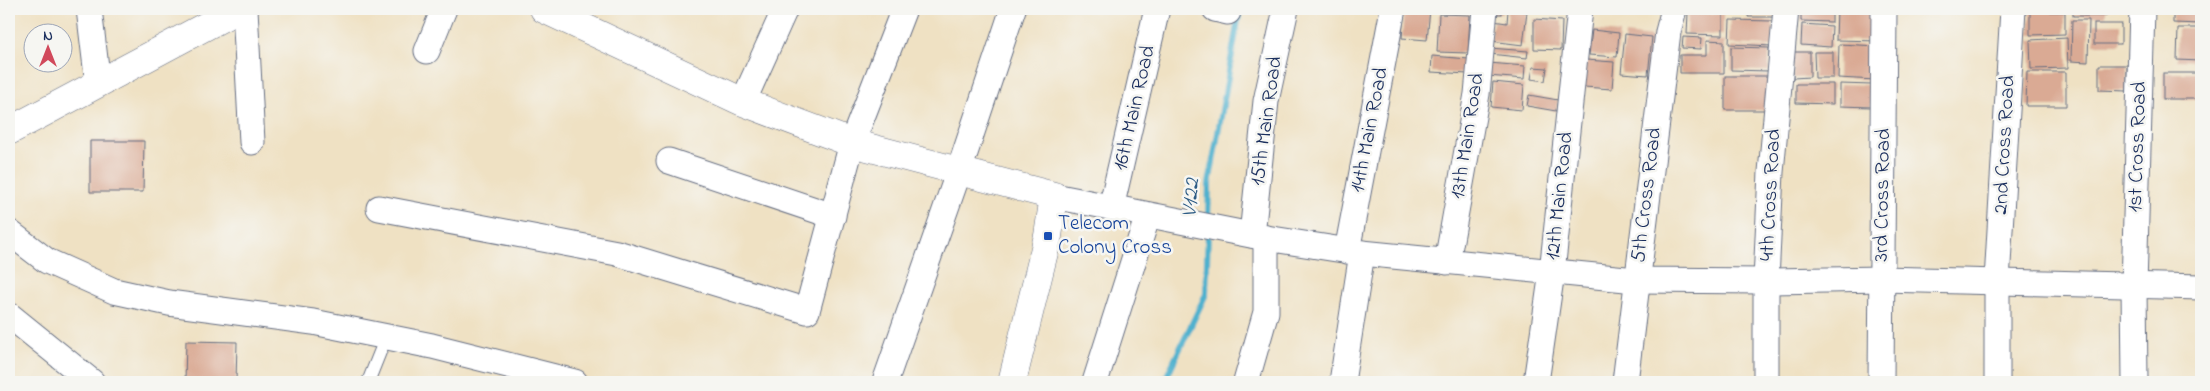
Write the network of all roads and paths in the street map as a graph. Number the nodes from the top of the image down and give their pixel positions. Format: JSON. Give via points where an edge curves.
{"nodes":[{"id":1,"x":89,"y":9,"type":"edge"},
{"id":2,"x":238,"y":9,"type":"edge"},
{"id":3,"x":245,"y":9,"type":"edge"},
{"id":4,"x":444,"y":9,"type":"edge"},
{"id":5,"x":784,"y":9,"type":"edge"},
{"id":6,"x":904,"y":9,"type":"edge"},
{"id":7,"x":1013,"y":9,"type":"edge"},
{"id":8,"x":1158,"y":9,"type":"edge"},
{"id":9,"x":1286,"y":9,"type":"edge"},
{"id":10,"x":1393,"y":9,"type":"edge"},
{"id":11,"x":1485,"y":9,"type":"edge"},
{"id":12,"x":1580,"y":9,"type":"edge"},
{"id":13,"x":1674,"y":9,"type":"edge"},
{"id":14,"x":1786,"y":9,"type":"edge"},
{"id":15,"x":1884,"y":9,"type":"edge"},
{"id":16,"x":2013,"y":9,"type":"edge"},
{"id":17,"x":2142,"y":9,"type":"edge"},
{"id":18,"x":554,"y":11,"type":"edge"},
{"id":19,"x":427,"y":51,"type":"dead end"},
{"id":20,"x":98,"y":84,"type":"junction"},
{"id":21,"x":742,"y":102,"type":"junction"},
{"id":22,"x":9,"y":131,"type":"edge"},
{"id":23,"x":252,"y":142,"type":"dead end"},
{"id":24,"x":852,"y":143,"type":"junction"},
{"id":25,"x":669,"y":161,"type":"dead end"},
{"id":26,"x":959,"y":172,"type":"junction"},
{"id":27,"x":1054,"y":196,"type":"junction"},
{"id":28,"x":379,"y":208,"type":"dead end"},
{"id":29,"x":1111,"y":208,"type":"junction"},
{"id":30,"x":1148,"y":215,"type":"junction"},
{"id":31,"x":833,"y":216,"type":"junction"},
{"id":32,"x":9,"y":232,"type":"edge"},
{"id":33,"x":1259,"y":236,"type":"junction"},
{"id":34,"x":1354,"y":252,"type":"junction"},
{"id":35,"x":1447,"y":262,"type":"junction"},
{"id":36,"x":1552,"y":272,"type":"junction"},
{"id":37,"x":1636,"y":280,"type":"junction"},
{"id":38,"x":1882,"y":280,"type":"junction"},
{"id":39,"x":1766,"y":281,"type":"junction"},
{"id":40,"x":1997,"y":281,"type":"junction"},
{"id":41,"x":2134,"y":286,"type":"junction"},
{"id":42,"x":2201,"y":287,"type":"edge"},
{"id":43,"x":9,"y":315,"type":"edge"},
{"id":44,"x":386,"y":337,"type":"junction"},
{"id":45,"x":92,"y":382,"type":"edge"},
{"id":46,"x":368,"y":382,"type":"edge"},
{"id":47,"x":575,"y":382,"type":"edge"},
{"id":48,"x":885,"y":382,"type":"edge"},
{"id":49,"x":1012,"y":382,"type":"edge"},
{"id":50,"x":1095,"y":382,"type":"edge"},
{"id":51,"x":1246,"y":382,"type":"edge"},
{"id":52,"x":1342,"y":382,"type":"edge"},
{"id":53,"x":1536,"y":382,"type":"edge"},
{"id":54,"x":1625,"y":382,"type":"edge"},
{"id":55,"x":1766,"y":382,"type":"edge"},
{"id":56,"x":1881,"y":382,"type":"edge"},
{"id":57,"x":1997,"y":382,"type":"edge"},
{"id":58,"x":2135,"y":382,"type":"edge"}],
"edges":[{"from":1,"to":20,"type":"street"},
{"from":2,"to":20,"type":"street"},
{"from":3,"to":23,"type":"street"},
{"from":4,"to":19,"type":"street"},
{"from":5,"to":21,"type":"street"},
{"from":6,"to":24,"type":"street"},
{"from":7,"to":26,"type":"street"},
{"from":8,"to":29,"type":"street","name":"16th Main Road"},
{"from":9,"to":33,"type":"street","name":"15th Main Road","via":[[1266,101]]},
{"from":10,"to":34,"type":"street","name":"14th Main Road"},
{"from":11,"to":35,"type":"street","name":"13th Main Road","via":[[1477,94]]},
{"from":12,"to":36,"type":"street","name":"12th Main Road"},
{"from":13,"to":37,"type":"street","name":"5th Cross Road","via":[[1668,32]]},
{"from":14,"to":39,"type":"street","name":"4th Cross Road","via":[[1771,172]]},
{"from":15,"to":38,"type":"street","name":"3rd Cross Road"},
{"from":16,"to":40,"type":"street","name":"2nd Cross Road"},
{"from":17,"to":41,"type":"street","name":"1st Cross Road"},
{"from":18,"to":21,"type":"street"},
{"from":20,"to":22,"type":"street"},
{"from":21,"to":24,"type":"street"},
{"from":24,"to":26,"type":"street"},
{"from":24,"to":31,"type":"street"},
{"from":25,"to":31,"type":"street"},
{"from":26,"to":27,"type":"street"},
{"from":26,"to":48,"type":"street"},
{"from":27,"to":29,"type":"street"},
{"from":27,"to":49,"type":"street","via":[[1048,236]]},
{"from":28,"to":31,"type":"street","via":[[617,253],[807,312]]},
{"from":29,"to":30,"type":"street"},
{"from":30,"to":33,"type":"street"},
{"from":30,"to":50,"type":"street"},
{"from":32,"to":44,"type":"street","via":[[47,261],[114,292],[169,303],[313,322]]},
{"from":33,"to":34,"type":"street"},
{"from":33,"to":51,"type":"street","name":"15th Main Road","via":[[1266,312]]},
{"from":34,"to":35,"type":"street"},
{"from":34,"to":52,"type":"street","name":"14th Main Road"},
{"from":35,"to":36,"type":"street"},
{"from":36,"to":37,"type":"street"},
{"from":36,"to":53,"type":"street","name":"12th Main Road"},
{"from":37,"to":39,"type":"street"},
{"from":37,"to":54,"type":"street","name":"5th Cross Road"},
{"from":38,"to":39,"type":"street"},
{"from":38,"to":40,"type":"street"},
{"from":38,"to":56,"type":"street","name":"3rd Cross Road"},
{"from":39,"to":55,"type":"street","name":"4th Cross Road"},
{"from":40,"to":41,"type":"street"},
{"from":40,"to":57,"type":"street","name":"2nd Cross Road"},
{"from":41,"to":42,"type":"street"},
{"from":41,"to":58,"type":"street"},
{"from":43,"to":45,"type":"street"},
{"from":44,"to":46,"type":"lane"},
{"from":44,"to":47,"type":"street"}]}
